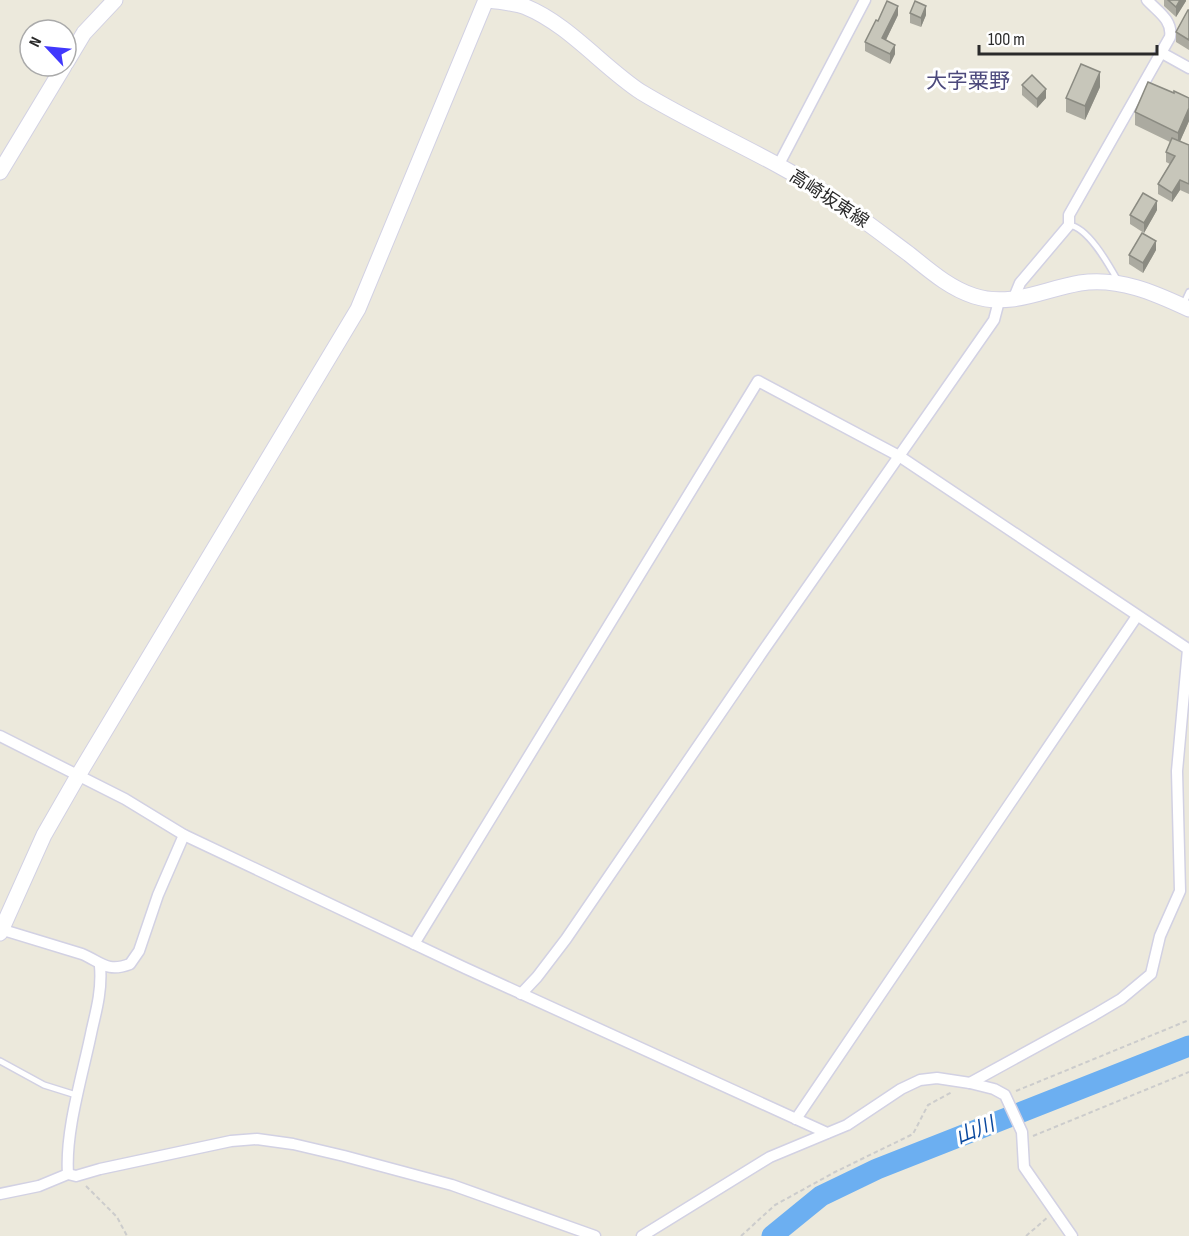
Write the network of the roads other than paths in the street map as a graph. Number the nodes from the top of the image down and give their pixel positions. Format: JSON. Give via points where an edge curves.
{"nodes":[{"id":1,"x":115,"y":0,"type":"edge"},
{"id":2,"x":488,"y":0,"type":"edge"},
{"id":3,"x":865,"y":0,"type":"edge"},
{"id":4,"x":1147,"y":0,"type":"edge"},
{"id":5,"x":527,"y":3,"type":"edge"},
{"id":6,"x":78,"y":43,"type":"edge"},
{"id":7,"x":1162,"y":53,"type":"junction"},
{"id":8,"x":1189,"y":68,"type":"edge"},
{"id":9,"x":57,"y":78,"type":"edge"},
{"id":10,"x":778,"y":166,"type":"junction"},
{"id":11,"x":0,"y":172,"type":"edge"},
{"id":12,"x":1069,"y":225,"type":"junction"},
{"id":13,"x":1120,"y":284,"type":"junction"},
{"id":14,"x":1006,"y":300,"type":"junction"},
{"id":15,"x":1187,"y":303,"type":"edge"},
{"id":16,"x":899,"y":456,"type":"junction"},
{"id":17,"x":1137,"y":616,"type":"junction"},
{"id":18,"x":1189,"y":647,"type":"edge"},
{"id":19,"x":0,"y":736,"type":"edge"},
{"id":20,"x":79,"y":774,"type":"junction"},
{"id":21,"x":184,"y":835,"type":"junction"},
{"id":22,"x":1,"y":931,"type":"edge"},
{"id":23,"x":414,"y":944,"type":"junction"},
{"id":24,"x":100,"y":966,"type":"junction"},
{"id":25,"x":521,"y":994,"type":"junction"},
{"id":26,"x":0,"y":1061,"type":"edge"},
{"id":27,"x":970,"y":1083,"type":"junction"},
{"id":28,"x":78,"y":1096,"type":"junction"},
{"id":29,"x":796,"y":1119,"type":"junction"},
{"id":30,"x":827,"y":1133,"type":"junction"},
{"id":31,"x":72,"y":1175,"type":"junction"},
{"id":32,"x":0,"y":1194,"type":"edge"},
{"id":33,"x":595,"y":1236,"type":"edge"},
{"id":34,"x":642,"y":1236,"type":"edge"},
{"id":35,"x":1072,"y":1236,"type":"edge"}],
"edges":[{"from":1,"to":6,"type":"street"},
{"from":2,"to":5,"type":"street","name":"高崎坂東線"},
{"from":2,"to":20,"type":"street","via":[[354,316]]},
{"from":3,"to":10,"type":"street"},
{"from":4,"to":7,"type":"street","via":[[1169,22],[1170,37]]},
{"from":5,"to":10,"type":"street","name":"高崎坂東線","via":[[641,92]]},
{"from":7,"to":8,"type":"street"},
{"from":7,"to":12,"type":"street","via":[[1068,215]]},
{"from":9,"to":11,"type":"street"},
{"from":10,"to":14,"type":"street","name":"高崎坂東線","via":[[853,212],[948,284],[972,295]]},
{"from":12,"to":13,"type":"lane","via":[[1079,229],[1104,256]]},
{"from":12,"to":14,"type":"street"},
{"from":13,"to":14,"type":"street","name":"高崎坂東線","via":[[1083,283]]},
{"from":13,"to":15,"type":"street","name":"高崎坂東線"},
{"from":14,"to":16,"type":"street"},
{"from":16,"to":17,"type":"street"},
{"from":16,"to":23,"type":"street","via":[[758,381]]},
{"from":16,"to":25,"type":"street","via":[[566,939]]},
{"from":17,"to":18,"type":"street"},
{"from":17,"to":29,"type":"street"},
{"from":18,"to":27,"type":"street","via":[[1176,771],[1180,891],[1160,936],[1151,974],[1121,999]]},
{"from":19,"to":20,"type":"street"},
{"from":20,"to":21,"type":"street"},
{"from":20,"to":22,"type":"street","via":[[44,836]]},
{"from":21,"to":23,"type":"street"},
{"from":21,"to":24,"type":"street","via":[[140,951],[124,966]]},
{"from":22,"to":24,"type":"street","via":[[82,954]]},
{"from":23,"to":25,"type":"street"},
{"from":24,"to":28,"type":"street","via":[[100,992]]},
{"from":25,"to":29,"type":"street"},
{"from":26,"to":28,"type":"lane","via":[[44,1085]]},
{"from":27,"to":30,"type":"street","via":[[948,1078],[920,1080]]},
{"from":27,"to":35,"type":"street","via":[[1005,1095],[1023,1136],[1024,1167]]},
{"from":28,"to":31,"type":"street","via":[[67,1161]]},
{"from":29,"to":30,"type":"street"},
{"from":30,"to":34,"type":"street","via":[[770,1156]]},
{"from":31,"to":32,"type":"street"},
{"from":31,"to":33,"type":"street","via":[[231,1141],[257,1139],[344,1155],[452,1185]]}]}
